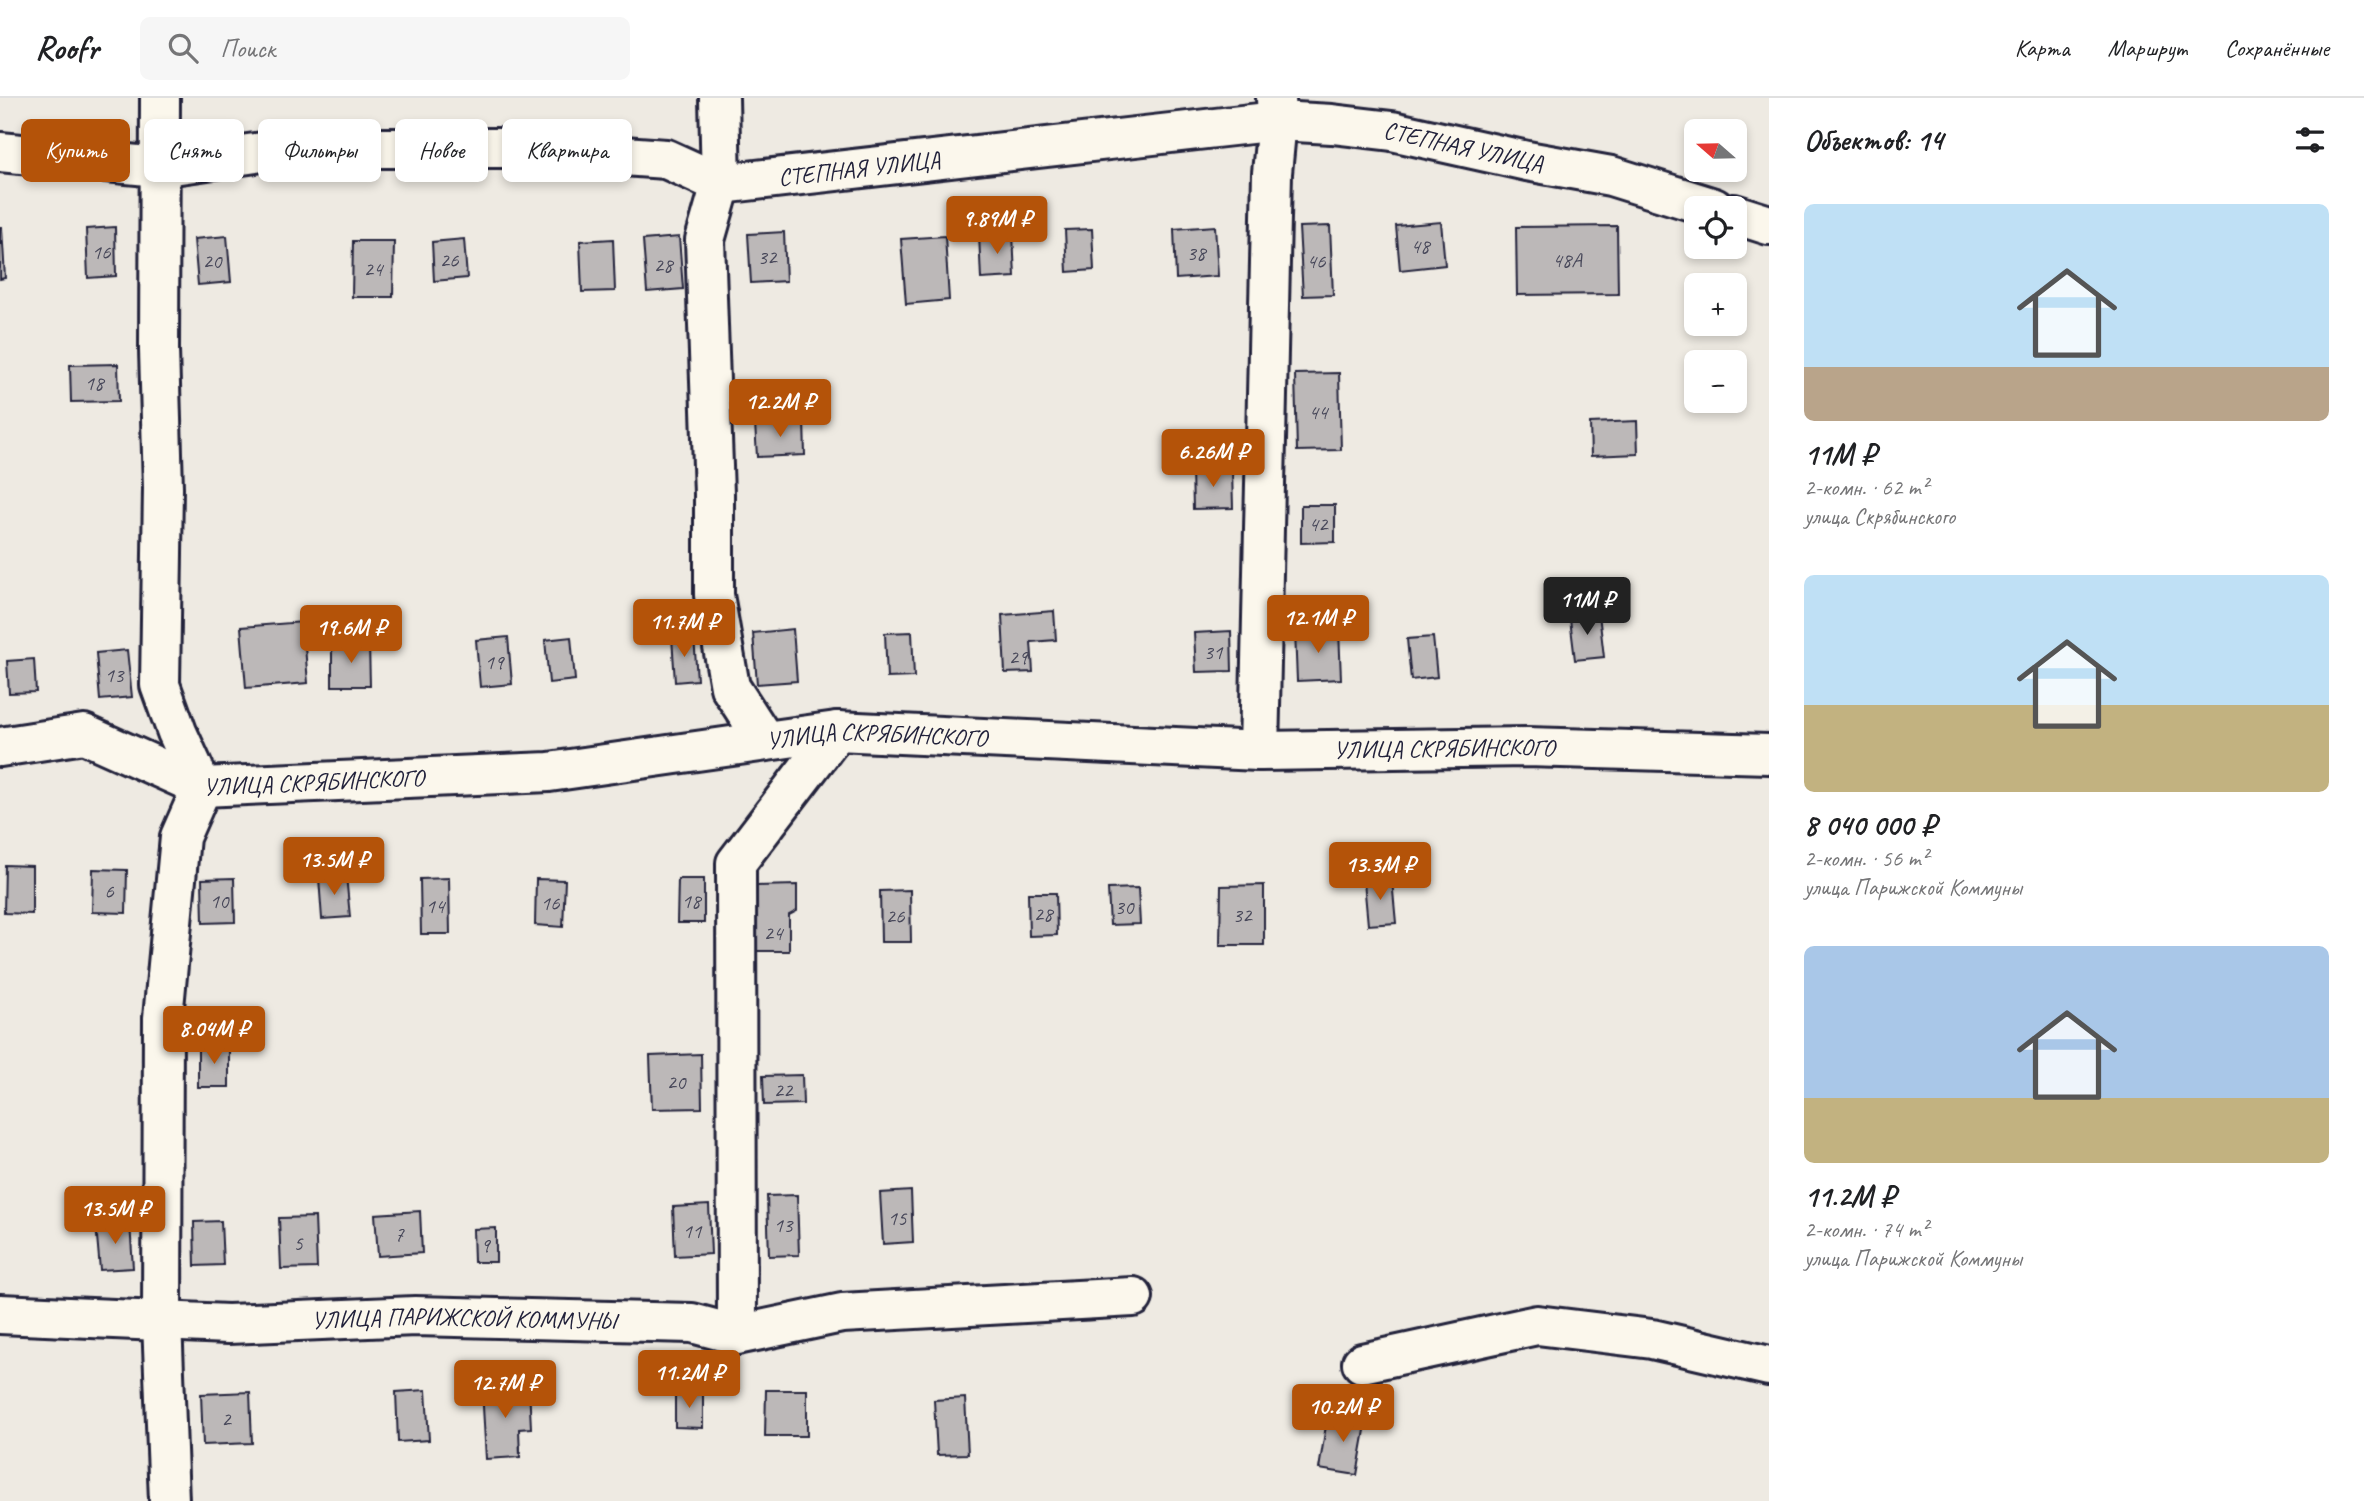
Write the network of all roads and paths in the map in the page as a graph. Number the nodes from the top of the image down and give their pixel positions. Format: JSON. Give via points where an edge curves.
{"nodes":[{"id":1,"x":160,"y":98,"type":"edge"},
{"id":2,"x":719,"y":98,"type":"edge"},
{"id":3,"x":1276,"y":110,"type":"edge"},
{"id":4,"x":160,"y":119,"type":"edge"},
{"id":5,"x":0,"y":152,"type":"edge"},
{"id":6,"x":244,"y":155,"type":"edge"},
{"id":7,"x":144,"y":166,"type":"edge"},
{"id":8,"x":159,"y":182,"type":"edge"},
{"id":9,"x":720,"y":184,"type":"junction"},
{"id":10,"x":1684,"y":199,"type":"edge"},
{"id":11,"x":1747,"y":218,"type":"edge"},
{"id":12,"x":1769,"y":225,"type":"edge"},
{"id":13,"x":837,"y":731,"type":"junction"},
{"id":14,"x":765,"y":741,"type":"junction"},
{"id":15,"x":0,"y":747,"type":"edge"},
{"id":16,"x":1259,"y":751,"type":"junction"},
{"id":17,"x":1769,"y":754,"type":"edge"},
{"id":18,"x":202,"y":787,"type":"junction"},
{"id":19,"x":1133,"y":1297,"type":"dead end"},
{"id":20,"x":0,"y":1314,"type":"edge"},
{"id":21,"x":162,"y":1321,"type":"junction"},
{"id":22,"x":737,"y":1335,"type":"junction"},
{"id":23,"x":1362,"y":1363,"type":"dead end"},
{"id":24,"x":1769,"y":1366,"type":"edge"},
{"id":25,"x":169,"y":1501,"type":"edge"}],
"edges":[{"from":1,"to":4,"type":"street"},
{"from":2,"to":9,"type":"street"},
{"from":3,"to":9,"type":"street","name":"СТЕПНАЯ УЛИЦА"},
{"from":3,"to":10,"type":"street","name":"СТЕПНАЯ УЛИЦА","via":[[1611,176]]},
{"from":3,"to":16,"type":"street"},
{"from":5,"to":7,"type":"street"},
{"from":6,"to":9,"type":"street","via":[[290,148],[509,148],[666,159]]},
{"from":8,"to":18,"type":"street","via":[[160,685]]},
{"from":9,"to":14,"type":"street","via":[[705,240],[714,595],[730,687]]},
{"from":11,"to":12,"type":"street"},
{"from":13,"to":14,"type":"street","name":"УЛИЦА СКРЯБИНСКОГО"},
{"from":13,"to":16,"type":"street","name":"УЛИЦА СКРЯБИНСКОГО"},
{"from":13,"to":22,"type":"street","via":[[736,863]]},
{"from":14,"to":18,"type":"street","name":"УЛИЦА СКРЯБИНСКОГО","via":[[548,772]]},
{"from":15,"to":18,"type":"street","name":"УЛИЦА СКРЯБИНСКОГО","via":[[83,734]]},
{"from":16,"to":17,"type":"street","name":"УЛИЦА СКРЯБИНСКОГО","via":[[1527,747]]},
{"from":18,"to":21,"type":"street","via":[[180,837],[163,1018]]},
{"from":19,"to":22,"type":"street","name":"УЛИЦА ПАРИЖСКОЙ КОММУНЫ","via":[[842,1313]]},
{"from":20,"to":21,"type":"street","name":"УЛИЦА ПАРИЖСКОЙ КОММУНЫ"},
{"from":21,"to":22,"type":"street","name":"УЛИЦА ПАРИЖСКОЙ КОММУНЫ","via":[[228,1324],[415,1316],[637,1321],[692,1323]]},
{"from":21,"to":25,"type":"street"},
{"from":23,"to":24,"type":"street","via":[[1537,1325],[1652,1339]]}]}
